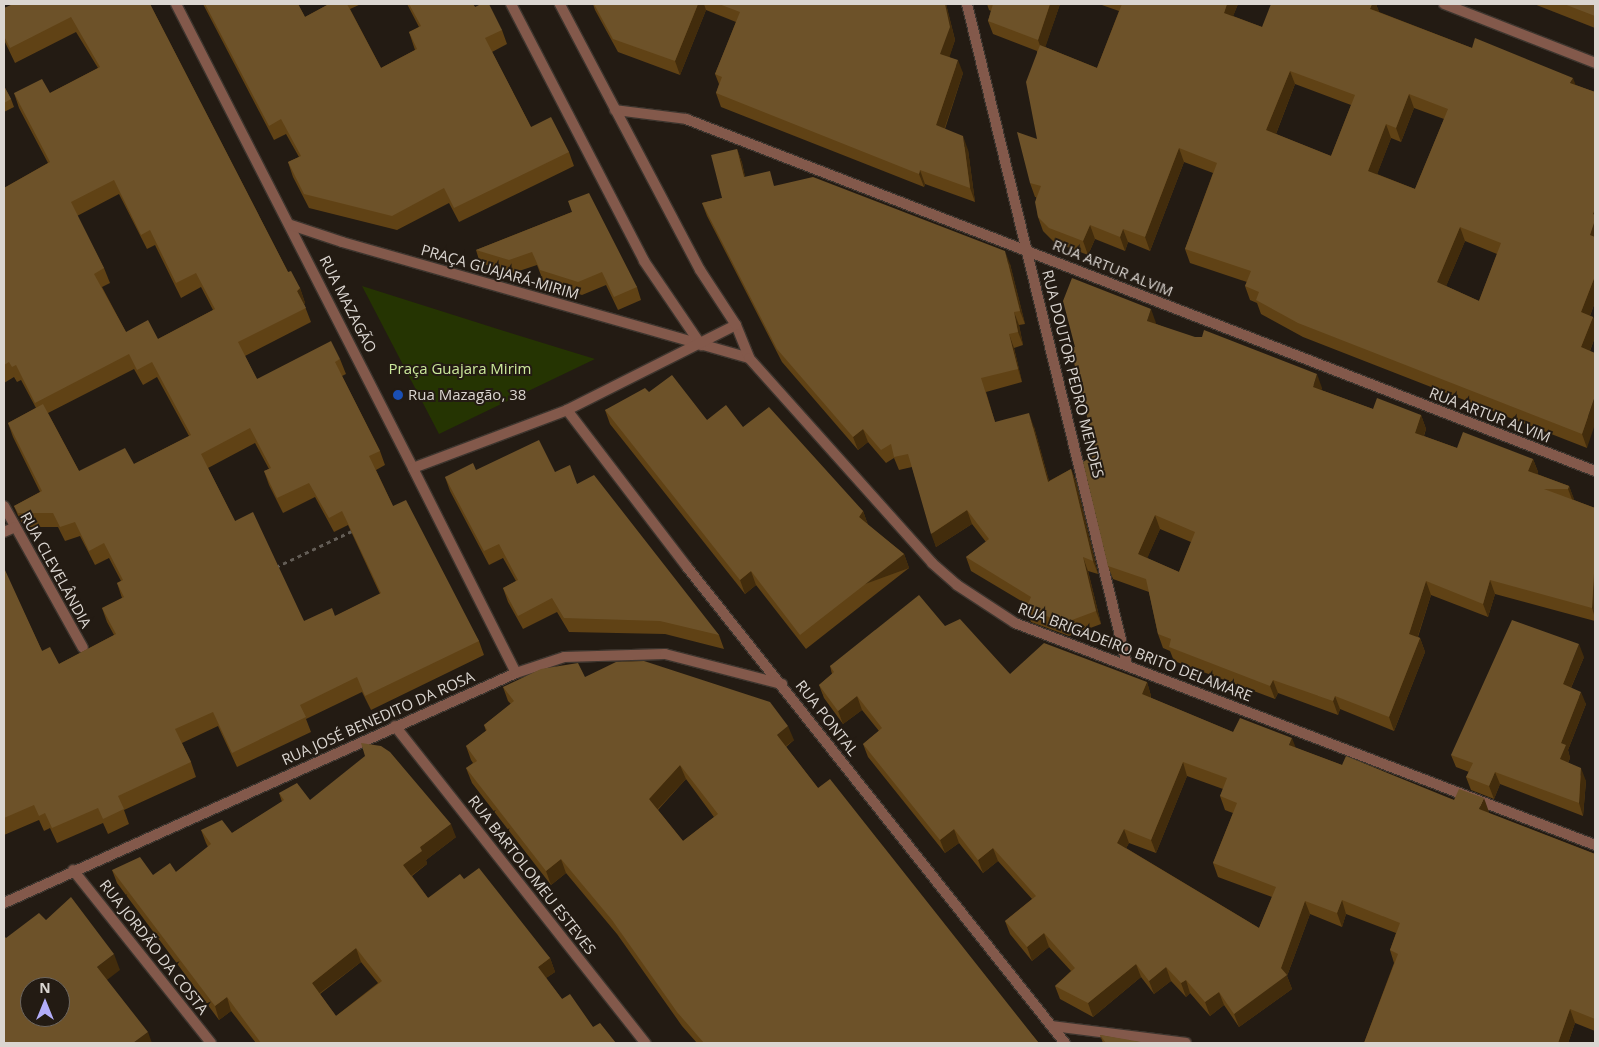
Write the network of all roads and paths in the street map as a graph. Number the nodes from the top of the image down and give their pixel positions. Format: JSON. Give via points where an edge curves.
{"nodes":[{"id":1,"x":176,"y":4,"type":"edge"},
{"id":2,"x":511,"y":4,"type":"edge"},
{"id":3,"x":560,"y":4,"type":"edge"},
{"id":4,"x":967,"y":4,"type":"edge"},
{"id":5,"x":1444,"y":4,"type":"edge"},
{"id":6,"x":1595,"y":63,"type":"edge"},
{"id":7,"x":615,"y":110,"type":"junction"},
{"id":8,"x":291,"y":225,"type":"junction"},
{"id":9,"x":1026,"y":249,"type":"junction"},
{"id":10,"x":736,"y":325,"type":"junction"},
{"id":11,"x":701,"y":345,"type":"junction"},
{"id":12,"x":749,"y":358,"type":"junction"},
{"id":13,"x":567,"y":410,"type":"junction"},
{"id":14,"x":413,"y":468,"type":"junction"},
{"id":15,"x":1595,"y":471,"type":"edge"},
{"id":16,"x":4,"y":506,"type":"edge"},
{"id":17,"x":15,"y":527,"type":"junction"},
{"id":18,"x":356,"y":529,"type":"edge"},
{"id":19,"x":4,"y":532,"type":"edge"},
{"id":20,"x":267,"y":572,"type":"edge"},
{"id":21,"x":83,"y":648,"type":"dead end"},
{"id":22,"x":1128,"y":665,"type":"junction"},
{"id":23,"x":516,"y":673,"type":"junction"},
{"id":24,"x":782,"y":684,"type":"junction"},
{"id":25,"x":395,"y":726,"type":"junction"},
{"id":26,"x":1595,"y":845,"type":"edge"},
{"id":27,"x":73,"y":870,"type":"junction"},
{"id":28,"x":4,"y":903,"type":"edge"},
{"id":29,"x":1052,"y":1026,"type":"junction"},
{"id":30,"x":211,"y":1043,"type":"edge"},
{"id":31,"x":645,"y":1043,"type":"edge"},
{"id":32,"x":1066,"y":1043,"type":"edge"},
{"id":33,"x":1186,"y":1043,"type":"edge"}],
"edges":[{"from":1,"to":8,"type":"street","name":"RUA MAZAGÃO"},
{"from":2,"to":11,"type":"street","via":[[644,261]]},
{"from":3,"to":7,"type":"street","name":"RUA BRIGADEIRO BRITO DELAMARE"},
{"from":4,"to":9,"type":"street","name":"RUA DOUTOR PEDRO MENDES"},
{"from":5,"to":6,"type":"street"},
{"from":7,"to":9,"type":"street","name":"RUA ARTUR ALVIM","via":[[686,119]]},
{"from":7,"to":10,"type":"street","name":"RUA BRIGADEIRO BRITO DELAMARE","via":[[700,270]]},
{"from":8,"to":11,"type":"street","name":"PRAÇA GUAJARÁ-MIRIM"},
{"from":8,"to":14,"type":"street","name":"RUA MAZAGÃO"},
{"from":9,"to":15,"type":"street","name":"RUA ARTUR ALVIM"},
{"from":9,"to":22,"type":"street","name":"RUA DOUTOR PEDRO MENDES"},
{"from":10,"to":11,"type":"street"},
{"from":10,"to":12,"type":"street","name":"RUA BRIGADEIRO BRITO DELAMARE"},
{"from":11,"to":12,"type":"street"},
{"from":11,"to":13,"type":"street"},
{"from":12,"to":22,"type":"street","name":"RUA BRIGADEIRO BRITO DELAMARE","via":[[932,563],[957,585],[1015,623]]},
{"from":13,"to":14,"type":"street"},
{"from":13,"to":24,"type":"street","name":"RUA PONTAL"},
{"from":14,"to":23,"type":"street","name":"RUA MAZAGÃO"},
{"from":16,"to":17,"type":"street","name":"RUA CLEVELÂNDIA"},
{"from":17,"to":19,"type":"street"},
{"from":17,"to":21,"type":"street","name":"RUA CLEVELÂNDIA"},
{"from":18,"to":20,"type":"path"},
{"from":22,"to":26,"type":"street","name":"RUA BRIGADEIRO BRITO DELAMARE"},
{"from":23,"to":24,"type":"street","name":"RUA JOSÉ BENEDITO DA ROSA","via":[[564,657],[665,654]]},
{"from":23,"to":25,"type":"street","name":"RUA JOSÉ BENEDITO DA ROSA"},
{"from":24,"to":29,"type":"street","name":"RUA PONTAL"},
{"from":25,"to":27,"type":"street","name":"RUA JOSÉ BENEDITO DA ROSA"},
{"from":25,"to":31,"type":"street","name":"RUA BARTOLOMEU ESTEVES"},
{"from":27,"to":28,"type":"street","name":"RUA JOSÉ BENEDITO DA ROSA"},
{"from":27,"to":30,"type":"street","name":"RUA JORDÃO DA COSTA"},
{"from":29,"to":32,"type":"street","name":"RUA PONTAL"},
{"from":29,"to":33,"type":"street"}]}
